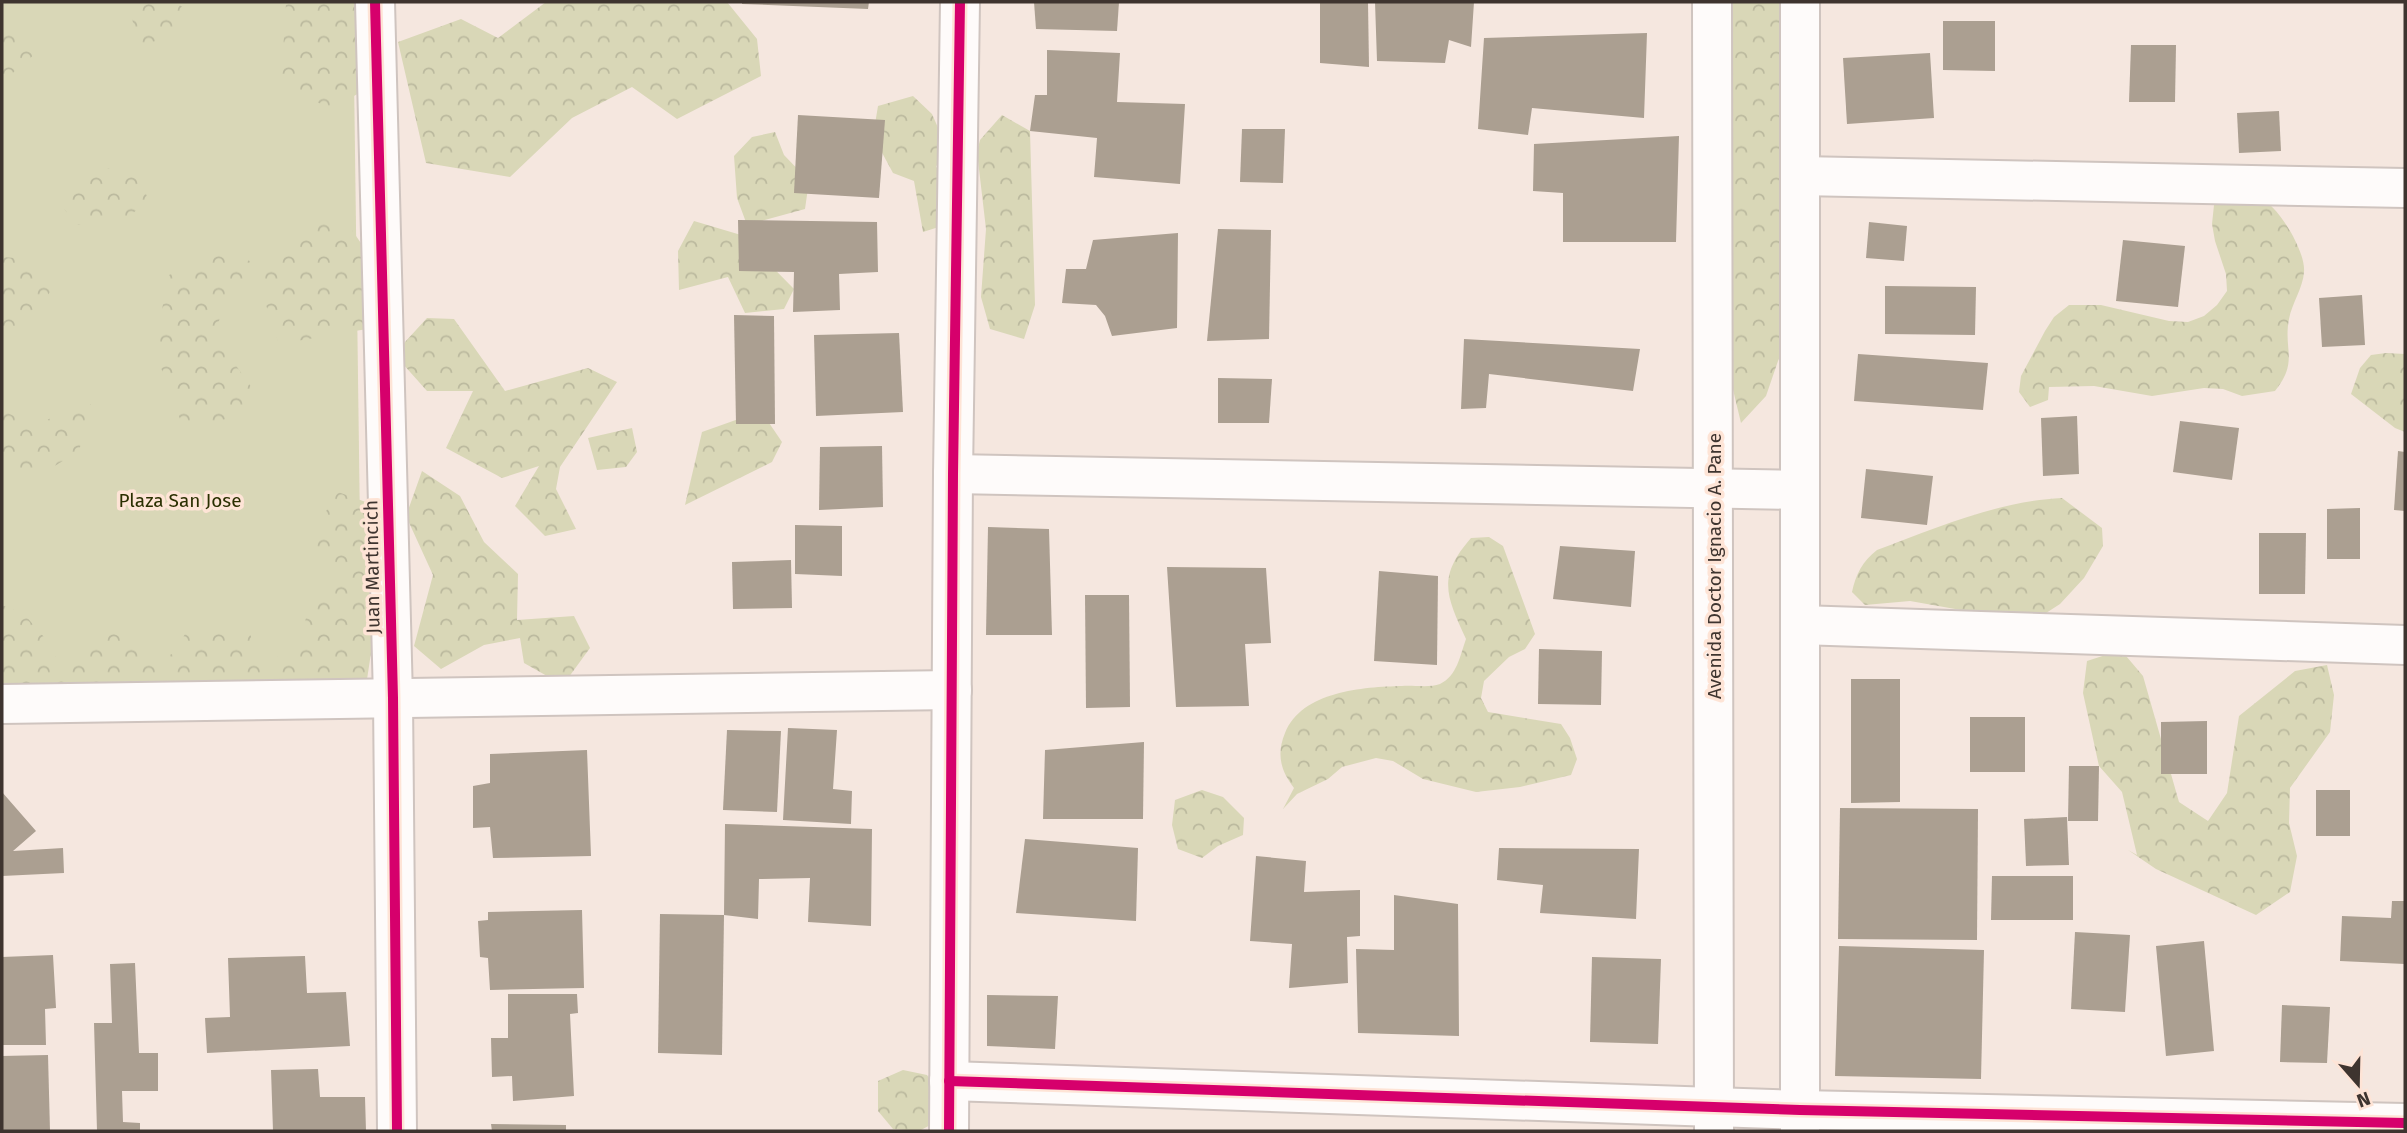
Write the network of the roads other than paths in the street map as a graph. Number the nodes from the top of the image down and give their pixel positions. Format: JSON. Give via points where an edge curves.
{"nodes":[{"id":1,"x":374,"y":2,"type":"edge"},
{"id":2,"x":960,"y":2,"type":"edge"},
{"id":3,"x":1712,"y":2,"type":"edge"},
{"id":4,"x":1800,"y":2,"type":"edge"},
{"id":5,"x":1800,"y":176,"type":"junction"},
{"id":6,"x":2405,"y":188,"type":"edge"},
{"id":7,"x":953,"y":474,"type":"junction"},
{"id":8,"x":1714,"y":489,"type":"junction"},
{"id":9,"x":1800,"y":490,"type":"junction"},
{"id":10,"x":1800,"y":625,"type":"junction"},
{"id":11,"x":2405,"y":645,"type":"edge"},
{"id":12,"x":952,"y":690,"type":"junction"},
{"id":13,"x":393,"y":698,"type":"junction"},
{"id":14,"x":2,"y":704,"type":"edge"},
{"id":15,"x":949,"y":1081,"type":"junction"},
{"id":16,"x":1714,"y":1119,"type":"edge"},
{"id":17,"x":1800,"y":1121,"type":"edge"},
{"id":18,"x":2405,"y":1123,"type":"edge"},
{"id":19,"x":397,"y":1131,"type":"edge"},
{"id":20,"x":949,"y":1131,"type":"edge"}],
"edges":[{"from":1,"to":13,"type":"street","name":"Juan Martincich"},
{"from":2,"to":7,"type":"street"},
{"from":3,"to":8,"type":"street","name":"Avenida Doctor Ignacio A. Pane"},
{"from":4,"to":5,"type":"street"},
{"from":5,"to":6,"type":"street"},
{"from":5,"to":9,"type":"street"},
{"from":7,"to":8,"type":"street"},
{"from":7,"to":12,"type":"street"},
{"from":8,"to":9,"type":"street"},
{"from":8,"to":16,"type":"street","name":"Avenida Doctor Ignacio A. Pane"},
{"from":9,"to":10,"type":"street"},
{"from":10,"to":11,"type":"street"},
{"from":10,"to":17,"type":"street"},
{"from":12,"to":13,"type":"street"},
{"from":12,"to":15,"type":"street"},
{"from":13,"to":14,"type":"street"},
{"from":13,"to":19,"type":"street","name":"Juan Martincich"},
{"from":15,"to":16,"type":"street"},
{"from":15,"to":20,"type":"street"},
{"from":16,"to":17,"type":"street"},
{"from":17,"to":18,"type":"street"}]}
